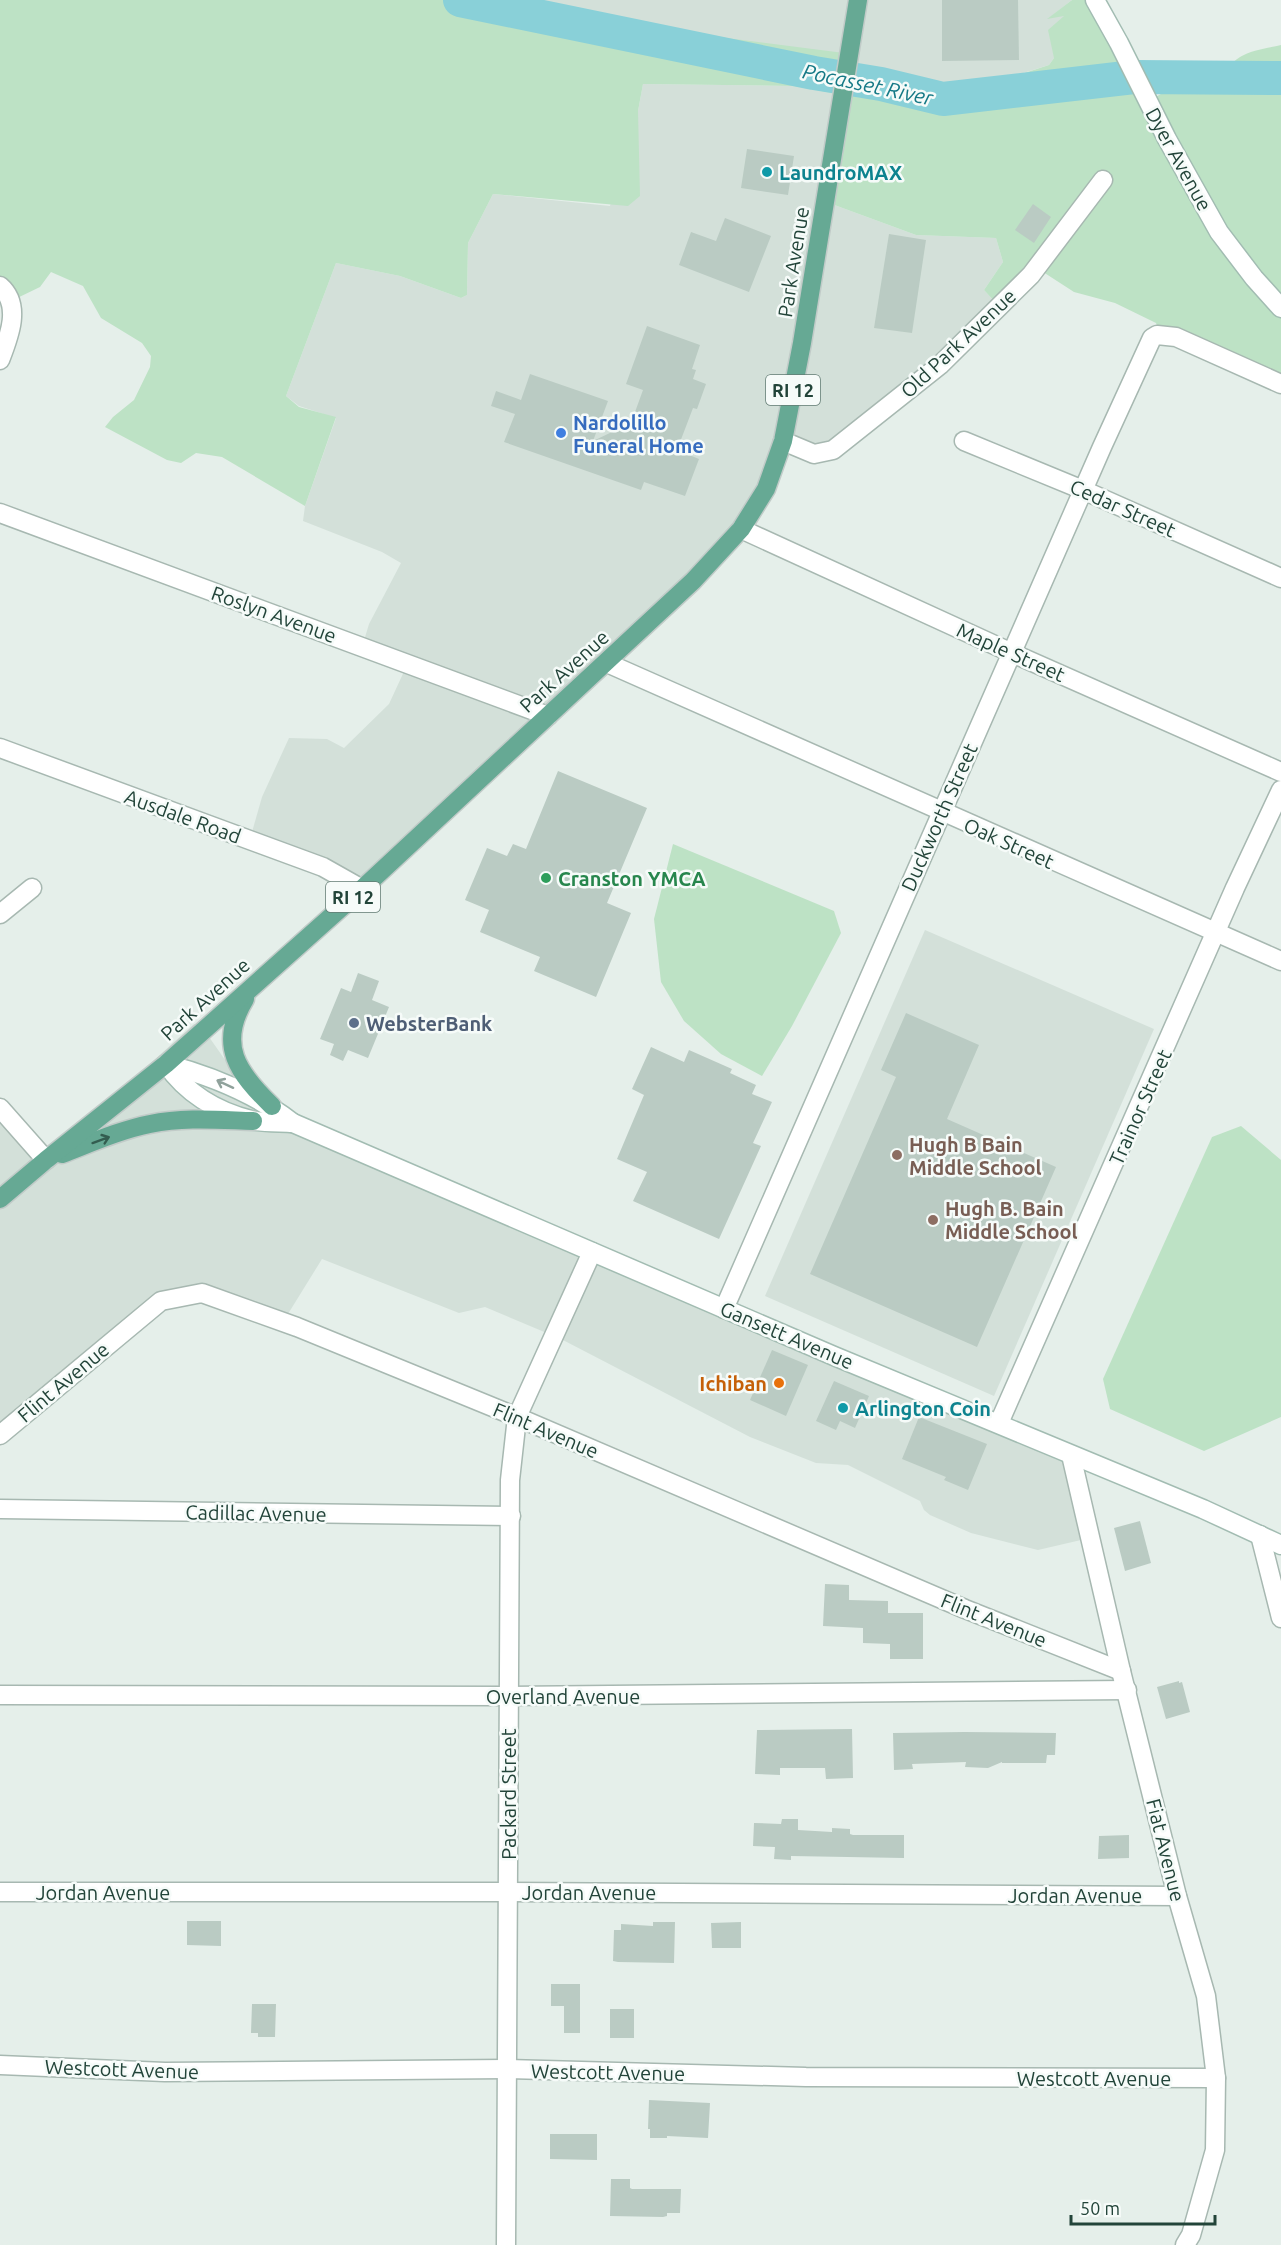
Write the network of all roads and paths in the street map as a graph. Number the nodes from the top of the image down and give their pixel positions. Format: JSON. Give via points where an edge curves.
{"nodes":[{"id":1,"x":858,"y":0,"type":"edge"},
{"id":2,"x":1095,"y":0,"type":"edge"},
{"id":3,"x":1103,"y":180,"type":"dead end"},
{"id":4,"x":2,"y":288,"type":"edge"},
{"id":5,"x":1281,"y":308,"type":"edge"},
{"id":6,"x":0,"y":360,"type":"edge"},
{"id":7,"x":1281,"y":384,"type":"edge"},
{"id":8,"x":783,"y":441,"type":"junction"},
{"id":9,"x":964,"y":441,"type":"dead end"},
{"id":10,"x":1083,"y":490,"type":"junction"},
{"id":11,"x":0,"y":513,"type":"edge"},
{"id":12,"x":741,"y":529,"type":"junction"},
{"id":13,"x":1281,"y":578,"type":"edge"},
{"id":14,"x":1012,"y":653,"type":"junction"},
{"id":15,"x":607,"y":663,"type":"junction"},
{"id":16,"x":548,"y":716,"type":"junction"},
{"id":17,"x":0,"y":748,"type":"edge"},
{"id":18,"x":1281,"y":772,"type":"edge"},
{"id":19,"x":1281,"y":790,"type":"edge"},
{"id":20,"x":941,"y":812,"type":"junction"},
{"id":21,"x":32,"y":888,"type":"dead end"},
{"id":22,"x":362,"y":889,"type":"junction"},
{"id":23,"x":0,"y":914,"type":"edge"},
{"id":24,"x":1215,"y":934,"type":"junction"},
{"id":25,"x":1281,"y":962,"type":"edge"},
{"id":26,"x":253,"y":986,"type":"junction"},
{"id":27,"x":166,"y":1064,"type":"junction"},
{"id":28,"x":272,"y":1106,"type":"junction"},
{"id":29,"x":0,"y":1108,"type":"edge"},
{"id":30,"x":253,"y":1121,"type":"junction"},
{"id":31,"x":294,"y":1123,"type":"junction"},
{"id":32,"x":46,"y":1160,"type":"junction"},
{"id":33,"x":0,"y":1199,"type":"edge"},
{"id":34,"x":592,"y":1252,"type":"junction"},
{"id":35,"x":724,"y":1309,"type":"junction"},
{"id":36,"x":518,"y":1417,"type":"junction"},
{"id":37,"x":999,"y":1424,"type":"junction"},
{"id":38,"x":0,"y":1435,"type":"edge"},
{"id":39,"x":1071,"y":1455,"type":"junction"},
{"id":40,"x":0,"y":1509,"type":"edge"},
{"id":41,"x":511,"y":1516,"type":"junction"},
{"id":42,"x":1260,"y":1535,"type":"junction"},
{"id":43,"x":1281,"y":1545,"type":"edge"},
{"id":44,"x":1281,"y":1618,"type":"edge"},
{"id":45,"x":1121,"y":1671,"type":"junction"},
{"id":46,"x":1126,"y":1690,"type":"junction"},
{"id":47,"x":0,"y":1695,"type":"edge"},
{"id":48,"x":508,"y":1696,"type":"junction"},
{"id":49,"x":0,"y":1892,"type":"edge"},
{"id":50,"x":507,"y":1892,"type":"junction"},
{"id":51,"x":1177,"y":1896,"type":"junction"},
{"id":52,"x":0,"y":2065,"type":"edge"},
{"id":53,"x":506,"y":2069,"type":"junction"},
{"id":54,"x":1216,"y":2078,"type":"junction"},
{"id":55,"x":506,"y":2245,"type":"edge"},
{"id":56,"x":1185,"y":2245,"type":"edge"}],
"edges":[{"from":1,"to":8,"type":"main road","name":"Park Avenue","number":"RI 12"},
{"from":2,"to":5,"type":"street","name":"Dyer Avenue","via":[[1219,232]]},
{"from":3,"to":8,"type":"street","name":"Old Park Avenue","via":[[1030,275],[940,365],[833,450],[814,454]]},
{"from":4,"to":6,"type":"street","via":[[11,301],[13,315]]},
{"from":7,"to":10,"type":"street","name":"Duckworth Street","via":[[1176,338],[1157,335],[1152,338]]},
{"from":8,"to":12,"type":"main road","name":"Park Avenue","number":"RI 12","via":[[766,489]]},
{"from":9,"to":10,"type":"street","name":"Cedar Street"},
{"from":10,"to":13,"type":"street","name":"Cedar Street"},
{"from":10,"to":14,"type":"street","name":"Duckworth Street"},
{"from":11,"to":16,"type":"street","name":"Roslyn Avenue"},
{"from":12,"to":14,"type":"street","name":"Maple Street"},
{"from":12,"to":15,"type":"main road","name":"Park Avenue","number":"RI 12","via":[[693,582]]},
{"from":14,"to":18,"type":"street","name":"Maple Street"},
{"from":14,"to":20,"type":"street","name":"Duckworth Street"},
{"from":15,"to":16,"type":"main road","name":"Park Avenue","number":"RI 12"},
{"from":15,"to":20,"type":"street","name":"Oak Street"},
{"from":16,"to":22,"type":"main road","name":"Park Avenue","number":"RI 12"},
{"from":17,"to":22,"type":"street","name":"Ausdale Road","via":[[323,867]]},
{"from":19,"to":24,"type":"street","name":"Trainor Street"},
{"from":20,"to":24,"type":"street","name":"Oak Street"},
{"from":20,"to":35,"type":"street","name":"Duckworth Street"},
{"from":21,"to":23,"type":"street"},
{"from":22,"to":26,"type":"main road","name":"Park Avenue","number":"RI 12"},
{"from":24,"to":25,"type":"street","name":"Oak Street"},
{"from":24,"to":37,"type":"street","name":"Trainor Street"},
{"from":26,"to":27,"type":"main road","name":"Park Avenue","number":"RI 12"},
{"from":26,"to":28,"type":"main road","via":[[237,1013],[232,1034],[235,1055],[238,1068]]},
{"from":28,"to":27,"type":"street","name":"Gansett Avenue","one_way":true,"via":[[213,1078]]},
{"from":27,"to":30,"type":"street","name":"Gansett Avenue","via":[[187,1090],[222,1111]]},
{"from":27,"to":32,"type":"main road","name":"Park Avenue","number":"RI 12"},
{"from":28,"to":31,"type":"street","name":"Gansett Avenue"},
{"from":29,"to":32,"type":"street"},
{"from":30,"to":31,"type":"street","name":"Gansett Avenue"},
{"from":32,"to":30,"type":"main road","one_way":true,"via":[[150,1124],[200,1119]]},
{"from":31,"to":34,"type":"street","name":"Gansett Avenue"},
{"from":32,"to":33,"type":"main road","name":"Park Avenue","number":"RI 12"},
{"from":34,"to":35,"type":"street","name":"Gansett Avenue"},
{"from":34,"to":36,"type":"street","name":"Packard Street"},
{"from":35,"to":37,"type":"street","name":"Gansett Avenue"},
{"from":36,"to":38,"type":"street","name":"Flint Avenue","via":[[297,1327],[202,1293],[161,1301]]},
{"from":36,"to":41,"type":"street","name":"Packard Street","via":[[510,1480]]},
{"from":36,"to":45,"type":"street","name":"Flint Avenue","via":[[933,1596]]},
{"from":37,"to":39,"type":"street","name":"Gansett Avenue"},
{"from":39,"to":42,"type":"street","name":"Gansett Avenue"},
{"from":39,"to":45,"type":"street","name":"Fiat Avenue"},
{"from":40,"to":41,"type":"street","name":"Cadillac Avenue"},
{"from":41,"to":48,"type":"street","name":"Packard Street"},
{"from":42,"to":43,"type":"street","name":"Gansett Avenue"},
{"from":42,"to":44,"type":"street"},
{"from":45,"to":46,"type":"street","name":"Fiat Avenue"},
{"from":46,"to":48,"type":"street","name":"Overland Avenue"},
{"from":46,"to":51,"type":"street","name":"Fiat Avenue"},
{"from":47,"to":48,"type":"street","name":"Overland Avenue"},
{"from":48,"to":50,"type":"street","name":"Packard Street"},
{"from":49,"to":50,"type":"street","name":"Jordan Avenue"},
{"from":50,"to":51,"type":"street","name":"Jordan Avenue"},
{"from":50,"to":53,"type":"street","name":"Packard Street"},
{"from":51,"to":54,"type":"street","name":"Fiat Avenue","via":[[1206,1996]]},
{"from":52,"to":53,"type":"street","name":"Westcott Avenue","via":[[165,2072]]},
{"from":53,"to":54,"type":"street","name":"Westcott Avenue","via":[[818,2077]]},
{"from":53,"to":55,"type":"street","name":"Packard Street"},
{"from":54,"to":56,"type":"street","name":"Fiat Avenue","via":[[1215,2150]]}]}
